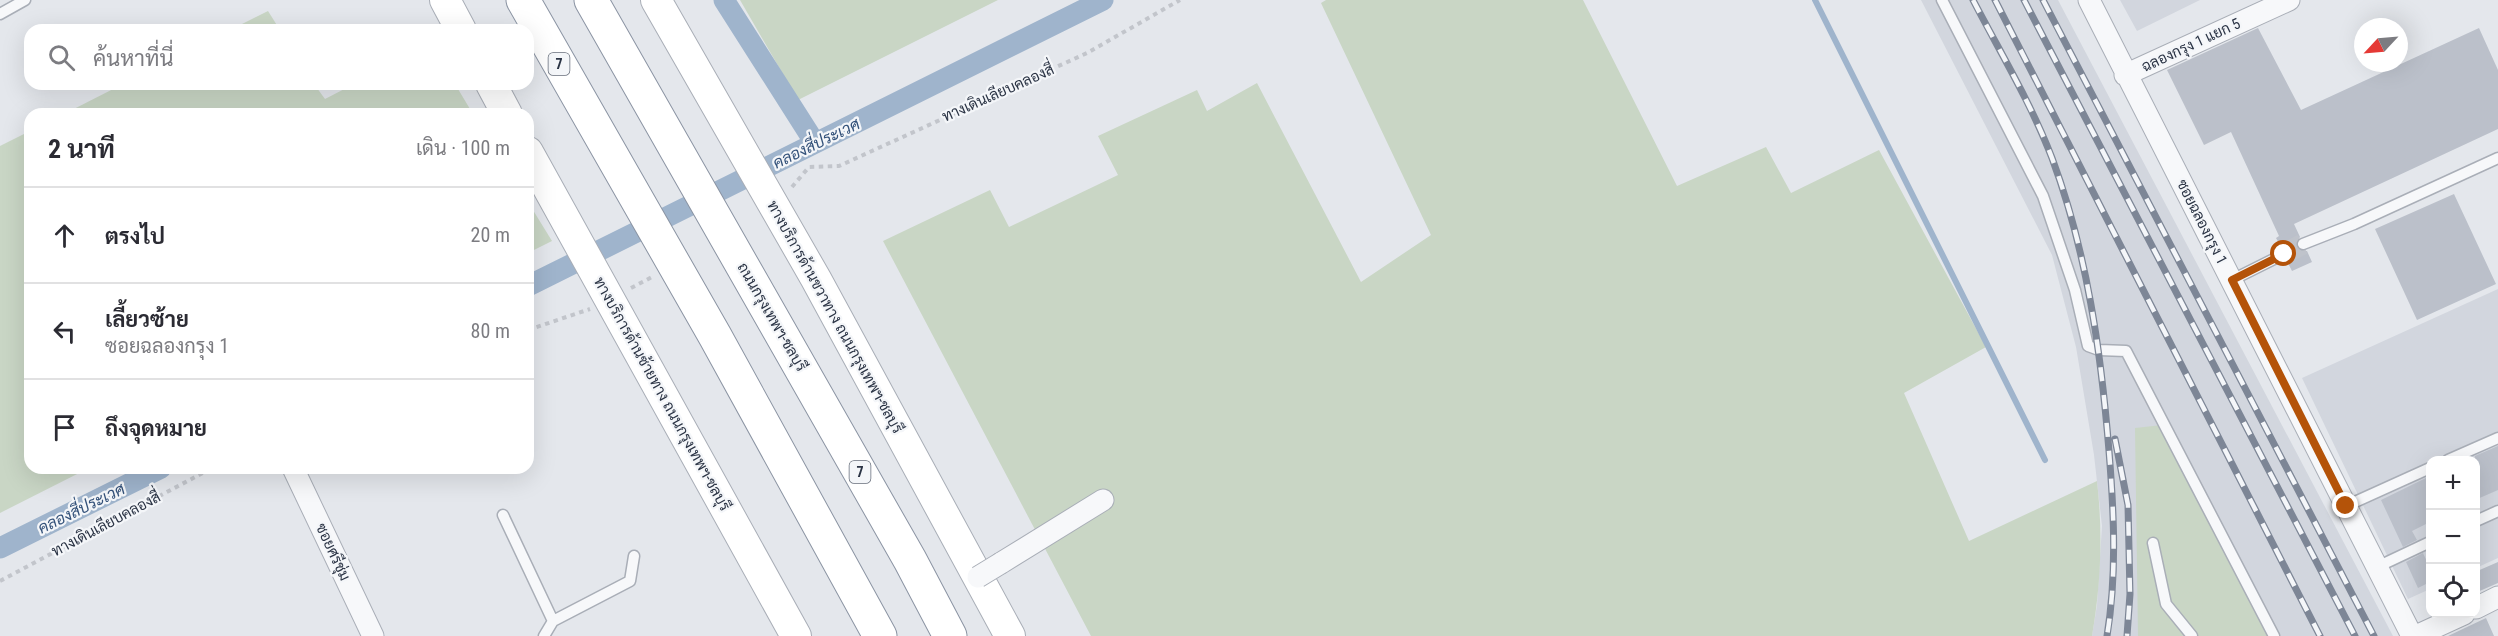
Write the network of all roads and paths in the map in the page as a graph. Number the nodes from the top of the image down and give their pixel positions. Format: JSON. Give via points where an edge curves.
{"nodes":[{"id":1,"x":25,"y":0,"type":"edge"},
{"id":2,"x":445,"y":0,"type":"edge"},
{"id":3,"x":523,"y":0,"type":"edge"},
{"id":4,"x":591,"y":0,"type":"edge"},
{"id":5,"x":656,"y":0,"type":"edge"},
{"id":6,"x":1180,"y":0,"type":"edge"},
{"id":7,"x":1942,"y":0,"type":"edge"},
{"id":8,"x":2089,"y":0,"type":"edge"},
{"id":9,"x":2289,"y":0,"type":"edge"},
{"id":10,"x":0,"y":14,"type":"edge"},
{"id":11,"x":458,"y":24,"type":"edge"},
{"id":12,"x":2126,"y":75,"type":"junction"},
{"id":13,"x":494,"y":90,"type":"edge"},
{"id":14,"x":504,"y":108,"type":"edge"},
{"id":15,"x":2498,"y":158,"type":"edge"},
{"id":16,"x":534,"y":162,"type":"edge"},
{"id":17,"x":809,"y":167,"type":"dead end"},
{"id":18,"x":2303,"y":244,"type":"tunnel mouth"},
{"id":19,"x":2284,"y":254,"type":"tunnel mouth"},
{"id":20,"x":2232,"y":280,"type":"junction"},
{"id":21,"x":591,"y":308,"type":"dead end"},
{"id":22,"x":534,"y":328,"type":"edge"},
{"id":23,"x":2498,"y":438,"type":"edge"},
{"id":24,"x":2457,"y":456,"type":"edge"},
{"id":25,"x":2426,"y":470,"type":"edge"},
{"id":26,"x":201,"y":474,"type":"edge"},
{"id":27,"x":296,"y":474,"type":"edge"},
{"id":28,"x":1103,"y":500,"type":"dead end"},
{"id":29,"x":2346,"y":506,"type":"junction"},
{"id":30,"x":2498,"y":511,"type":"edge"},
{"id":31,"x":503,"y":515,"type":"dead end"},
{"id":32,"x":2480,"y":519,"type":"edge"},
{"id":33,"x":2153,"y":543,"type":"dead end"},
{"id":34,"x":2426,"y":544,"type":"edge"},
{"id":35,"x":634,"y":556,"type":"dead end"},
{"id":36,"x":2377,"y":567,"type":"junction"},
{"id":37,"x":990,"y":570,"type":"junction"},
{"id":38,"x":0,"y":581,"type":"edge"},
{"id":39,"x":2498,"y":597,"type":"edge"},
{"id":40,"x":2480,"y":606,"type":"edge"},
{"id":41,"x":2455,"y":618,"type":"edge"},
{"id":42,"x":553,"y":621,"type":"junction"},
{"id":43,"x":373,"y":636,"type":"edge"},
{"id":44,"x":544,"y":636,"type":"edge"},
{"id":45,"x":796,"y":636,"type":"edge"},
{"id":46,"x":880,"y":636,"type":"edge"},
{"id":47,"x":950,"y":636,"type":"edge"},
{"id":48,"x":1010,"y":636,"type":"edge"},
{"id":49,"x":2192,"y":636,"type":"edge"},
{"id":50,"x":2274,"y":636,"type":"edge"},
{"id":51,"x":2414,"y":636,"type":"edge"}],
"edges":[{"from":1,"to":10,"type":"lane"},
{"from":2,"to":11,"type":"main road"},
{"from":3,"to":46,"type":"highway","number":"7"},
{"from":4,"to":47,"type":"highway","name":"ถนนกรุงเทพฯ-ชลบุรี","number":"7"},
{"from":5,"to":37,"type":"main road","name":"ทางบริการด้านขวาทาง ถนนกรุงเทพฯ-ชลบุรี","via":[[816,279]]},
{"from":6,"to":17,"type":"path","name":"ทางเดินเลียบคลองสี่","via":[[1087,53],[839,166]]},
{"from":7,"to":50,"type":"lane","via":[[2043,196],[2075,290],[2088,346],[2126,351]]},
{"from":8,"to":12,"type":"street","name":"ซอยฉลองกรุง 1"},
{"from":9,"to":12,"type":"street","name":"ฉลองกรุง 1 แยก 5"},
{"from":12,"to":20,"type":"street","name":"ซอยฉลองกรุง 1"},
{"from":13,"to":14,"type":"main road"},
{"from":15,"to":18,"type":"lane"},
{"from":16,"to":45,"type":"main road","name":"ทางบริการด้านซ้ายทาง ถนนกรุงเทพฯ-ชลบุรี"},
{"from":19,"to":20,"type":"lane"},
{"from":20,"to":29,"type":"street","name":"ซอยฉลองกรุง 1"},
{"from":21,"to":22,"type":"path"},
{"from":23,"to":24,"type":"lane"},
{"from":25,"to":29,"type":"lane"},
{"from":26,"to":38,"type":"path","name":"ทางเดินเลียบคลองสี่"},
{"from":27,"to":43,"type":"street","name":"ซอยศรีชุ่ม"},
{"from":28,"to":37,"type":"street"},
{"from":29,"to":36,"type":"street","name":"ซอยฉลองกรุง 1"},
{"from":30,"to":32,"type":"lane"},
{"from":31,"to":42,"type":"lane"},
{"from":33,"to":49,"type":"lane","via":[[2166,604]]},
{"from":34,"to":36,"type":"lane"},
{"from":35,"to":42,"type":"lane","via":[[630,581]]},
{"from":36,"to":51,"type":"street","name":"ซอยฉลองกรุง 1"},
{"from":37,"to":48,"type":"main road","name":"ทางบริการด้านขวาทาง ถนนกรุงเทพฯ-ชลบุรี"},
{"from":39,"to":40,"type":"street"},
{"from":41,"to":51,"type":"street"},
{"from":42,"to":44,"type":"lane"}]}
